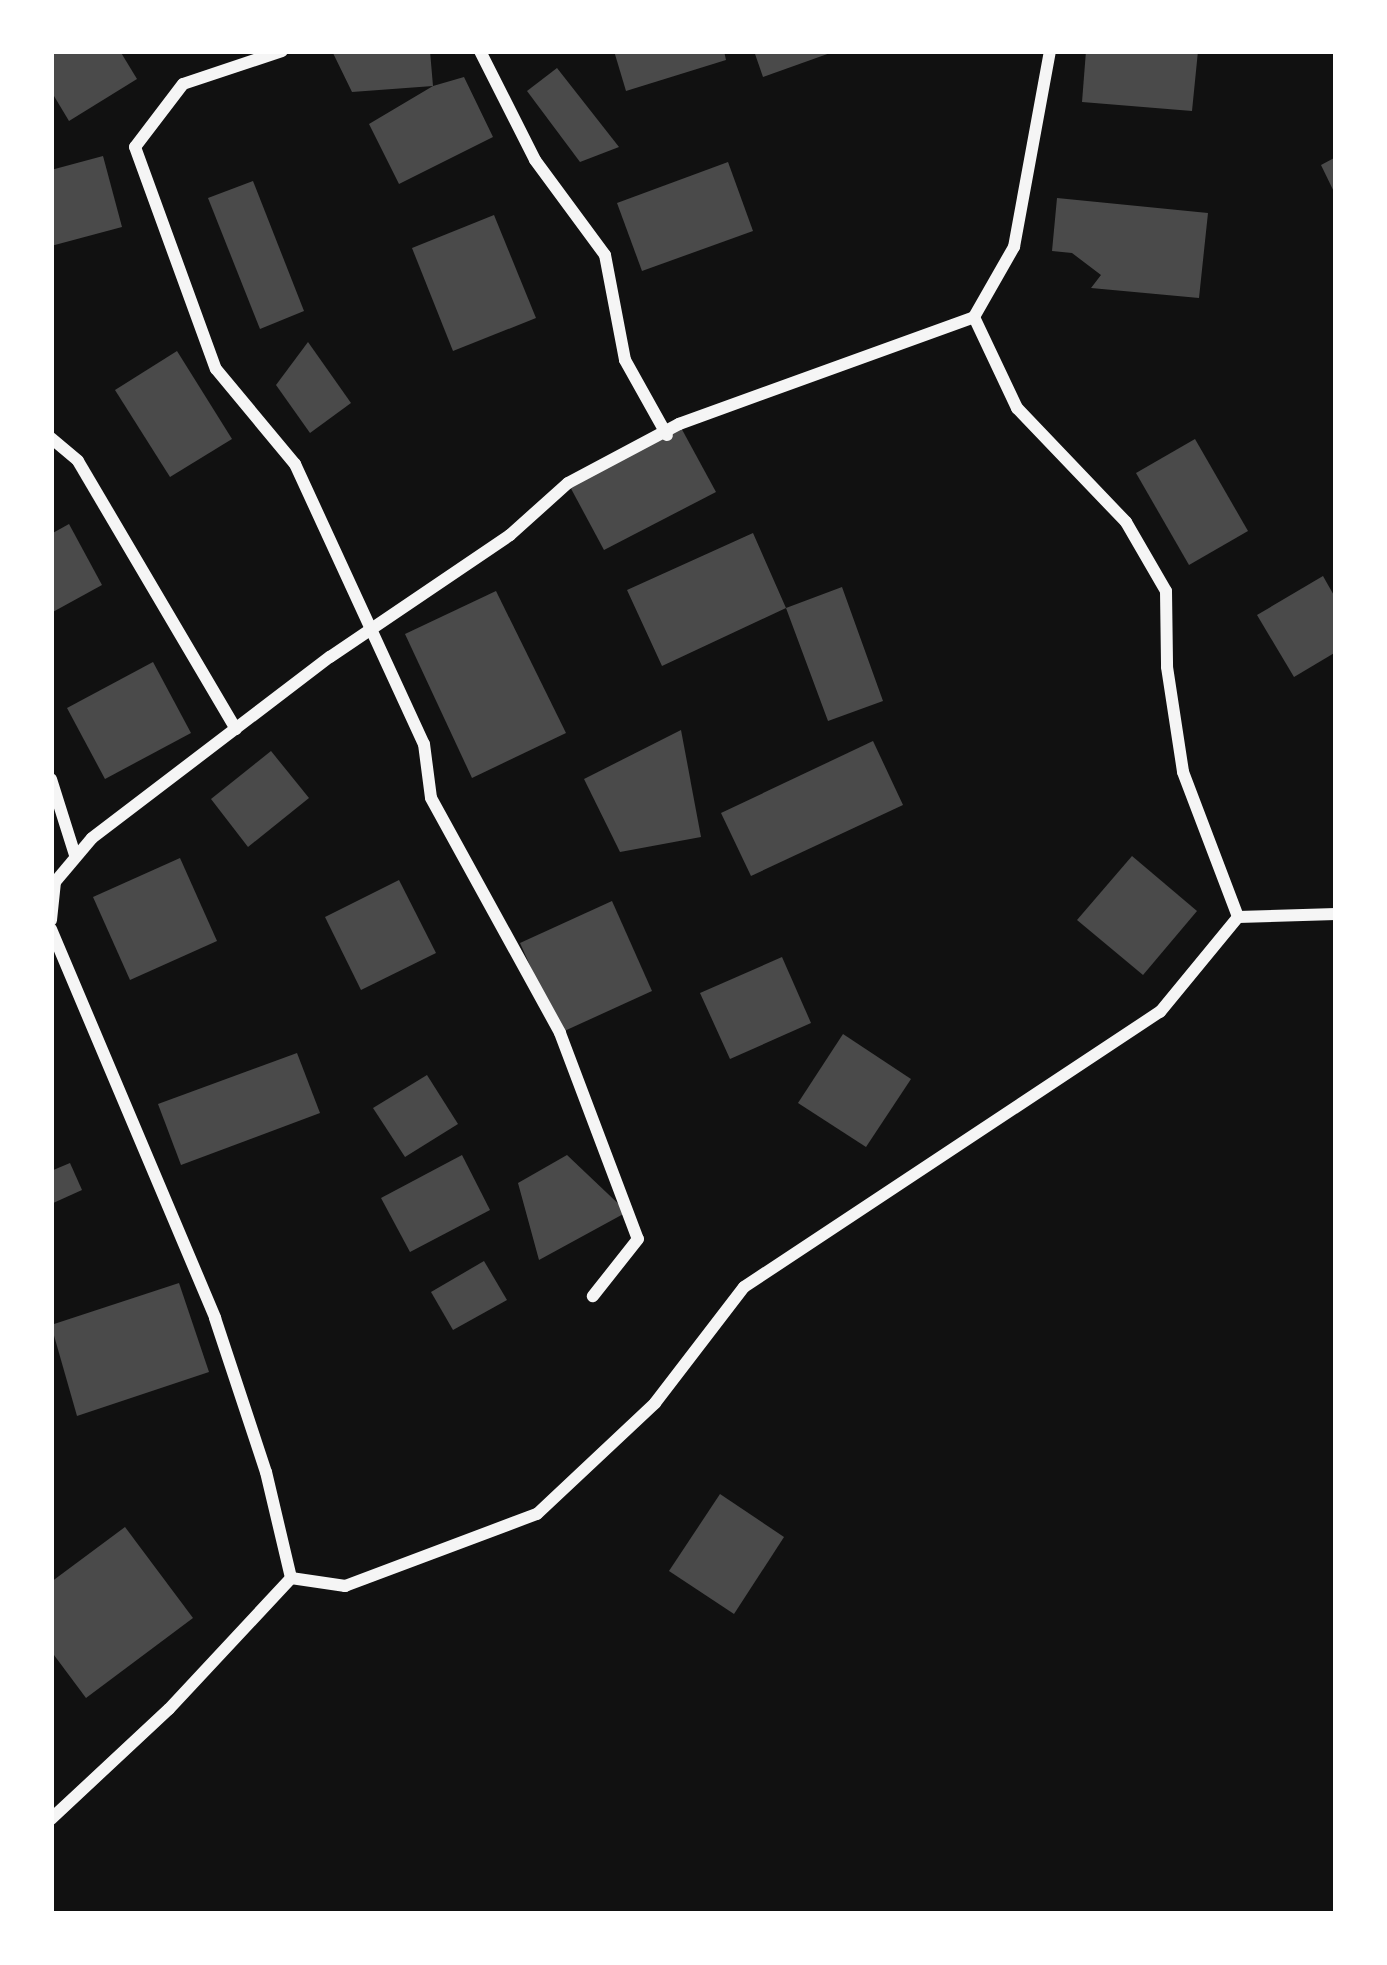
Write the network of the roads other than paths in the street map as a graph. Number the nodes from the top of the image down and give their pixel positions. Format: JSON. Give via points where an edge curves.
{"nodes":[{"id":1,"x":282,"y":51,"type":"edge"},
{"id":2,"x":480,"y":51,"type":"edge"},
{"id":3,"x":1050,"y":51,"type":"edge"},
{"id":4,"x":974,"y":317,"type":"junction"},
{"id":5,"x":667,"y":435,"type":"junction"},
{"id":6,"x":51,"y":438,"type":"edge"},
{"id":7,"x":368,"y":632,"type":"junction"},
{"id":8,"x":236,"y":729,"type":"junction"},
{"id":9,"x":51,"y":779,"type":"edge"},
{"id":10,"x":75,"y":855,"type":"junction"},
{"id":11,"x":1336,"y":914,"type":"edge"},
{"id":12,"x":1238,"y":917,"type":"junction"},
{"id":13,"x":51,"y":925,"type":"edge"},
{"id":14,"x":593,"y":1296,"type":"dead end"},
{"id":15,"x":291,"y":1578,"type":"junction"},
{"id":16,"x":51,"y":1819,"type":"edge"}],
"edges":[{"from":1,"to":7,"type":"street","via":[[183,85],[134,146],[216,369],[295,464]]},
{"from":2,"to":5,"type":"street","via":[[535,160],[605,255],[625,360]]},
{"from":3,"to":4,"type":"street","via":[[1014,247]]},
{"from":4,"to":5,"type":"street"},
{"from":4,"to":12,"type":"street","via":[[1016,408],[1126,522],[1166,591],[1167,667],[1183,772]]},
{"from":5,"to":7,"type":"street","via":[[568,483],[510,535]]},
{"from":6,"to":8,"type":"street","via":[[78,461]]},
{"from":7,"to":8,"type":"street"},
{"from":7,"to":14,"type":"street","via":[[424,744],[431,798],[560,1033],[638,1238]]},
{"from":8,"to":10,"type":"street"},
{"from":9,"to":10,"type":"street"},
{"from":10,"to":13,"type":"street","via":[[55,882]]},
{"from":11,"to":12,"type":"street"},
{"from":12,"to":15,"type":"street","via":[[1160,1012],[744,1287],[655,1403],[537,1514],[345,1586]]},
{"from":13,"to":15,"type":"street","via":[[215,1318]]},
{"from":15,"to":16,"type":"street"}]}
